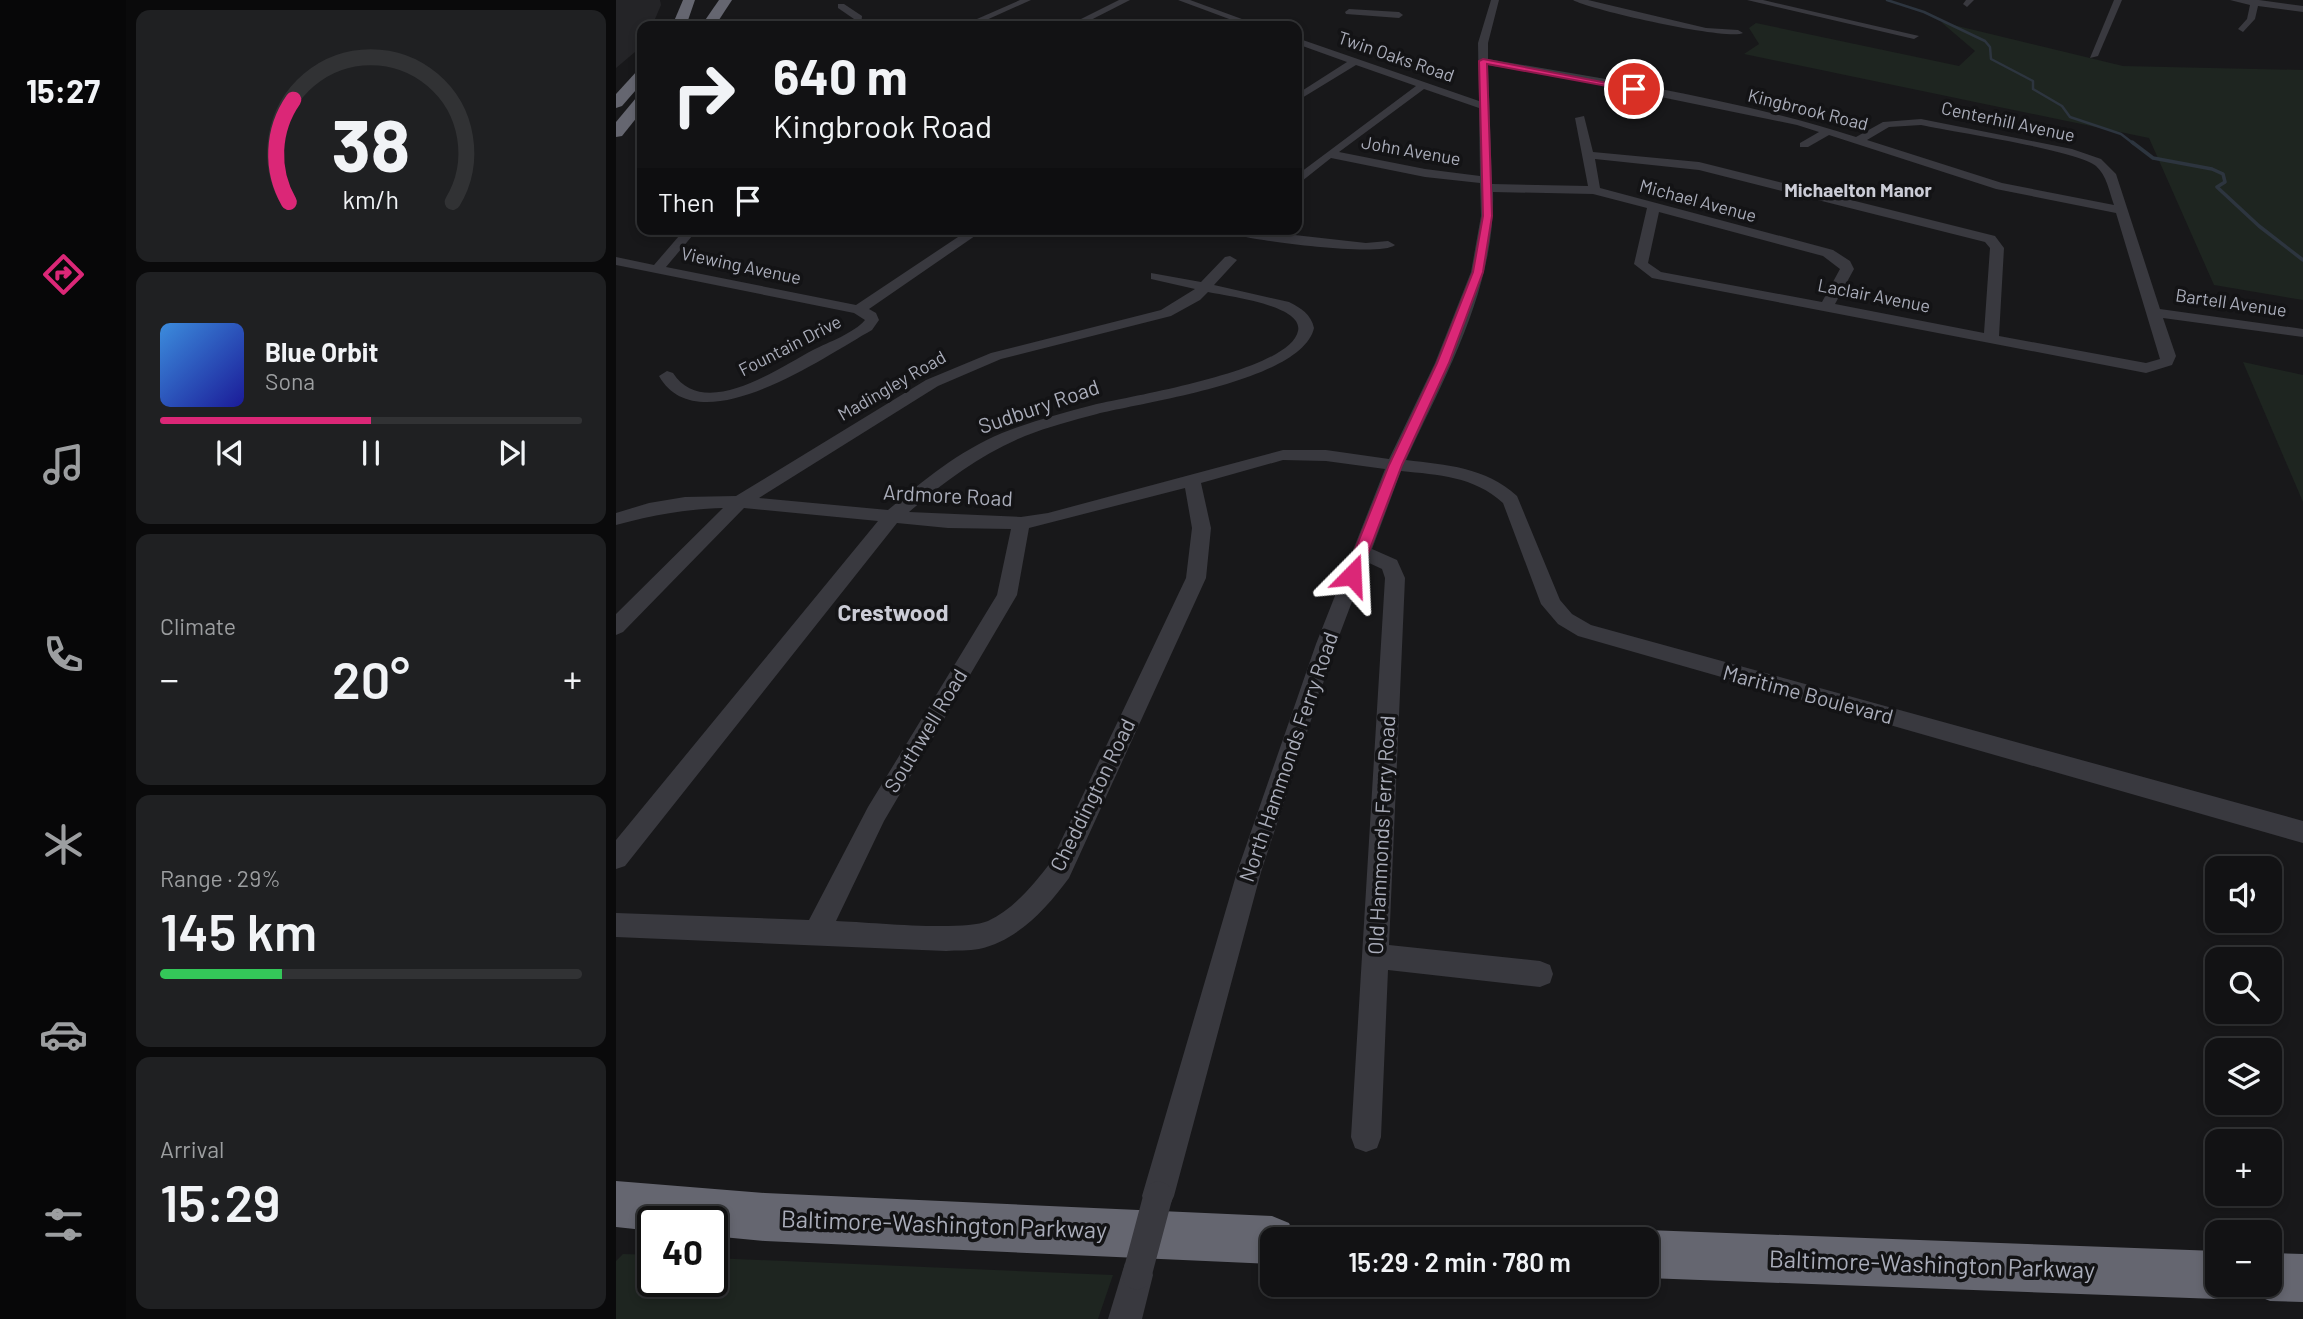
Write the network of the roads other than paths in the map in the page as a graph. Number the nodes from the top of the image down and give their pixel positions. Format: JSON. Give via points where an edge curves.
{"nodes":[{"id":1,"x":689,"y":0,"type":"edge"},
{"id":2,"x":717,"y":0,"type":"edge"},
{"id":3,"x":726,"y":0,"type":"edge"},
{"id":4,"x":1027,"y":0,"type":"edge"},
{"id":5,"x":1126,"y":0,"type":"edge"},
{"id":6,"x":1182,"y":0,"type":"edge"},
{"id":7,"x":1495,"y":0,"type":"edge"},
{"id":8,"x":1577,"y":0,"type":"edge"},
{"id":9,"x":1751,"y":0,"type":"edge"},
{"id":10,"x":2118,"y":0,"type":"edge"},
{"id":11,"x":2234,"y":0,"type":"edge"},
{"id":12,"x":2255,"y":1,"type":"edge"},
{"id":13,"x":841,"y":6,"type":"dead end"},
{"id":14,"x":2303,"y":9,"type":"edge"},
{"id":15,"x":1349,"y":12,"type":"dead end"},
{"id":16,"x":1399,"y":15,"type":"dead end"},
{"id":17,"x":681,"y":21,"type":"edge"},
{"id":18,"x":708,"y":21,"type":"edge"},
{"id":19,"x":710,"y":21,"type":"edge"},
{"id":20,"x":858,"y":21,"type":"edge"},
{"id":21,"x":978,"y":21,"type":"edge"},
{"id":22,"x":1082,"y":21,"type":"edge"},
{"id":23,"x":1242,"y":21,"type":"edge"},
{"id":24,"x":2244,"y":29,"type":"dead end"},
{"id":25,"x":1738,"y":33,"type":"dead end"},
{"id":26,"x":1914,"y":36,"type":"dead end"},
{"id":27,"x":1302,"y":43,"type":"edge"},
{"id":28,"x":2094,"y":56,"type":"dead end"},
{"id":29,"x":1355,"y":61,"type":"junction"},
{"id":30,"x":1483,"y":61,"type":"junction"},
{"id":31,"x":637,"y":80,"type":"edge"},
{"id":32,"x":1423,"y":85,"type":"junction"},
{"id":33,"x":1302,"y":95,"type":"edge"},
{"id":34,"x":616,"y":103,"type":"edge"},
{"id":35,"x":1484,"y":106,"type":"junction"},
{"id":36,"x":637,"y":107,"type":"edge"},
{"id":37,"x":1580,"y":118,"type":"dead end"},
{"id":38,"x":1828,"y":131,"type":"junction"},
{"id":39,"x":616,"y":132,"type":"edge"},
{"id":40,"x":1858,"y":140,"type":"junction"},
{"id":41,"x":1804,"y":145,"type":"dead end"},
{"id":42,"x":1329,"y":154,"type":"junction"},
{"id":43,"x":1589,"y":155,"type":"junction"},
{"id":44,"x":1302,"y":177,"type":"edge"},
{"id":45,"x":1487,"y":184,"type":"junction"},
{"id":46,"x":1593,"y":190,"type":"junction"},
{"id":47,"x":1654,"y":207,"type":"junction"},
{"id":48,"x":2121,"y":211,"type":"junction"},
{"id":49,"x":687,"y":235,"type":"edge"},
{"id":50,"x":970,"y":235,"type":"edge"},
{"id":51,"x":1281,"y":235,"type":"edge"},
{"id":52,"x":1388,"y":245,"type":"dead end"},
{"id":53,"x":1230,"y":260,"type":"dead end"},
{"id":54,"x":616,"y":261,"type":"edge"},
{"id":55,"x":657,"y":269,"type":"junction"},
{"id":56,"x":1156,"y":276,"type":"dead end"},
{"id":57,"x":1207,"y":288,"type":"junction"},
{"id":58,"x":1826,"y":307,"type":"junction"},
{"id":59,"x":858,"y":310,"type":"junction"},
{"id":60,"x":2154,"y":312,"type":"junction"},
{"id":61,"x":2303,"y":333,"type":"edge"},
{"id":62,"x":1991,"y":338,"type":"junction"},
{"id":63,"x":2159,"y":366,"type":"joint"},
{"id":64,"x":667,"y":376,"type":"dead end"},
{"id":65,"x":1395,"y":465,"type":"junction"},
{"id":66,"x":1192,"y":479,"type":"junction"},
{"id":67,"x":740,"y":502,"type":"junction"},
{"id":68,"x":892,"y":517,"type":"junction"},
{"id":69,"x":616,"y":519,"type":"edge"},
{"id":70,"x":1021,"y":523,"type":"junction"},
{"id":71,"x":1361,"y":552,"type":"junction"},
{"id":72,"x":616,"y":627,"type":"edge"},
{"id":73,"x":2303,"y":832,"type":"edge"},
{"id":74,"x":616,"y":858,"type":"edge"},
{"id":75,"x":616,"y":925,"type":"edge"},
{"id":76,"x":816,"y":933,"type":"junction"},
{"id":77,"x":1376,"y":956,"type":"junction"},
{"id":78,"x":1540,"y":974,"type":"dead end"},
{"id":79,"x":1366,"y":1138,"type":"dead end"},
{"id":80,"x":616,"y":1204,"type":"edge"},
{"id":81,"x":1260,"y":1239,"type":"edge"},
{"id":82,"x":1659,"y":1254,"type":"edge"},
{"id":83,"x":2205,"y":1275,"type":"edge"},
{"id":84,"x":2282,"y":1277,"type":"edge"},
{"id":85,"x":2303,"y":1278,"type":"edge"},
{"id":86,"x":1125,"y":1319,"type":"edge"}],
"edges":[{"from":1,"to":17,"type":"highway"},
{"from":2,"to":18,"type":"highway"},
{"from":3,"to":19,"type":"highway"},
{"from":4,"to":21,"type":"street"},
{"from":5,"to":22,"type":"street"},
{"from":6,"to":23,"type":"street"},
{"from":7,"to":30,"type":"street","name":"North Hammonds Ferry Road","via":[[1485,30]]},
{"from":8,"to":25,"type":"street","via":[[1706,31]]},
{"from":9,"to":26,"type":"street"},
{"from":10,"to":28,"type":"street"},
{"from":11,"to":12,"type":"street"},
{"from":12,"to":14,"type":"street"},
{"from":12,"to":24,"type":"street"},
{"from":13,"to":20,"type":"street"},
{"from":15,"to":16,"type":"street"},
{"from":27,"to":29,"type":"street","name":"Twin Oaks Road"},
{"from":29,"to":32,"type":"street","name":"Twin Oaks Road"},
{"from":29,"to":33,"type":"street"},
{"from":30,"to":35,"type":"street","name":"North Hammonds Ferry Road"},
{"from":30,"to":38,"type":"street","name":"Kingbrook Road"},
{"from":31,"to":34,"type":"highway"},
{"from":32,"to":35,"type":"street","name":"Twin Oaks Road"},
{"from":32,"to":42,"type":"street"},
{"from":35,"to":45,"type":"street","name":"North Hammonds Ferry Road"},
{"from":36,"to":39,"type":"highway"},
{"from":37,"to":43,"type":"street"},
{"from":38,"to":40,"type":"street","name":"Kingbrook Road"},
{"from":38,"to":41,"type":"street"},
{"from":40,"to":48,"type":"street","name":"Kingbrook Road","via":[[2000,186]]},
{"from":40,"to":48,"type":"street","name":"Centerhill Avenue","via":[[1887,124],[1921,122],[2068,152],[2106,167]]},
{"from":42,"to":44,"type":"street"},
{"from":42,"to":45,"type":"street","name":"John Avenue"},
{"from":43,"to":46,"type":"street"},
{"from":43,"to":62,"type":"street","via":[[1699,166],[1990,239],[1997,248]]},
{"from":45,"to":46,"type":"street","name":"Michael Avenue"},
{"from":45,"to":65,"type":"street","name":"North Hammonds Ferry Road","via":[[1485,241],[1478,272],[1443,363]]},
{"from":46,"to":47,"type":"street","name":"Michael Avenue"},
{"from":47,"to":58,"type":"street","name":"Michael Avenue","via":[[1838,258],[1847,270]]},
{"from":47,"to":58,"type":"street","name":"Laclair Avenue","via":[[1641,264],[1650,272]]},
{"from":48,"to":60,"type":"street","name":"Centerhill Avenue"},
{"from":49,"to":55,"type":"street"},
{"from":50,"to":59,"type":"street"},
{"from":51,"to":52,"type":"street","via":[[1366,247]]},
{"from":53,"to":57,"type":"street","name":"Madingley Road"},
{"from":54,"to":55,"type":"street","name":"Viewing Avenue"},
{"from":55,"to":59,"type":"street","name":"Viewing Avenue"},
{"from":56,"to":57,"type":"street","name":"Sudbury Road"},
{"from":57,"to":67,"type":"street","name":"Madingley Road","via":[[1159,316],[1027,347],[932,383]]},
{"from":57,"to":68,"type":"street","name":"Sudbury Road","via":[[1298,311],[1307,327],[1303,338],[1285,355],[1248,372],[1020,433],[976,453]]},
{"from":58,"to":62,"type":"street","name":"Laclair Avenue"},
{"from":59,"to":64,"type":"street","name":"Fountain Drive","via":[[871,316],[867,327],[749,391],[699,396],[674,387]]},
{"from":60,"to":61,"type":"street","name":"Bartell Avenue"},
{"from":60,"to":63,"type":"street","name":"Centerhill Avenue","via":[[2168,356]]},
{"from":62,"to":63,"type":"street","name":"Laclair Avenue","via":[[2130,365]]},
{"from":65,"to":66,"type":"street","name":"Ardmore Road","via":[[1314,453],[1283,455]]},
{"from":65,"to":71,"type":"street","name":"North Hammonds Ferry Road"},
{"from":65,"to":73,"type":"street","name":"Maritime Boulevard","via":[[1466,473],[1500,489],[1519,518],[1551,604],[1584,631]]},
{"from":66,"to":70,"type":"street","name":"Ardmore Road"},
{"from":66,"to":76,"type":"street","name":"Cheddington Road","via":[[1203,527],[1196,578],[1049,886],[1007,924],[980,936]]},
{"from":67,"to":68,"type":"street","name":"Ardmore Road"},
{"from":67,"to":69,"type":"street","name":"Ardmore Road","via":[[685,503]]},
{"from":67,"to":72,"type":"street","name":"Madingley Road"},
{"from":68,"to":70,"type":"street","name":"Ardmore Road"},
{"from":68,"to":74,"type":"street","name":"Sudbury Road"},
{"from":70,"to":76,"type":"street","name":"Southwell Road","via":[[1007,595],[876,814]]},
{"from":71,"to":77,"type":"street","name":"Old Hammonds Ferry Road","via":[[1390,565],[1395,579]]},
{"from":71,"to":86,"type":"street","name":"North Hammonds Ferry Road","bridge":true,"via":[[1249,872]]},
{"from":75,"to":76,"type":"street","name":"Cheddington Road"},
{"from":77,"to":78,"type":"street"},
{"from":77,"to":79,"type":"street","name":"Old Hammonds Ferry Road"},
{"from":80,"to":81,"type":"highway","name":"Baltimore-Washington Parkway","via":[[765,1217]]},
{"from":82,"to":83,"type":"highway","name":"Baltimore-Washington Parkway"},
{"from":84,"to":85,"type":"highway"}]}
